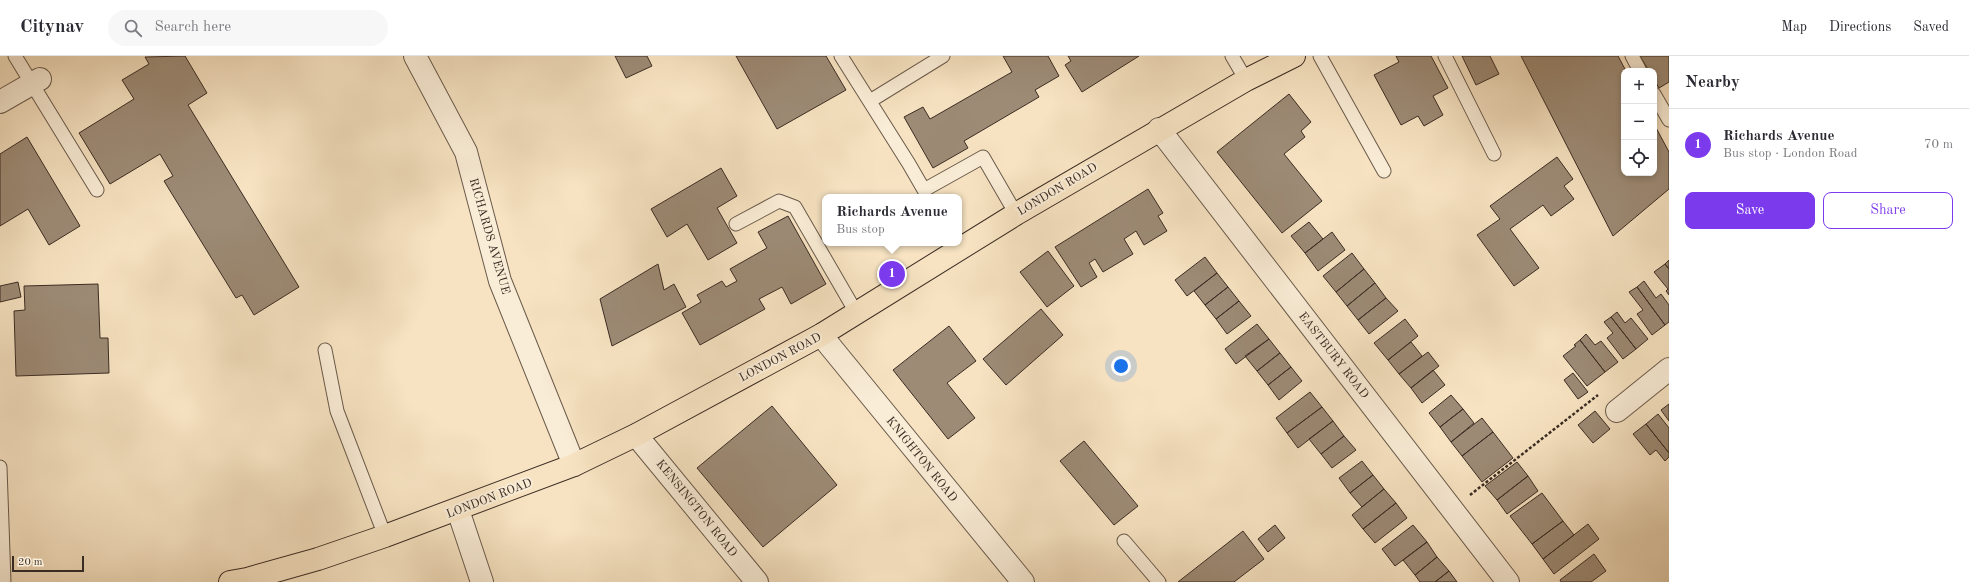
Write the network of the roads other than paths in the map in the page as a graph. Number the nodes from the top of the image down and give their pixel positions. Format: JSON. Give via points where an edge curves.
{"nodes":[{"id":1,"x":15,"y":56,"type":"edge"},
{"id":2,"x":415,"y":56,"type":"edge"},
{"id":3,"x":841,"y":56,"type":"edge"},
{"id":4,"x":942,"y":56,"type":"edge"},
{"id":5,"x":1232,"y":56,"type":"edge"},
{"id":6,"x":1294,"y":56,"type":"edge"},
{"id":7,"x":1320,"y":56,"type":"edge"},
{"id":8,"x":1445,"y":56,"type":"edge"},
{"id":9,"x":1632,"y":56,"type":"edge"},
{"id":10,"x":1638,"y":68,"type":"edge"},
{"id":11,"x":1246,"y":80,"type":"junction"},
{"id":12,"x":36,"y":81,"type":"junction"},
{"id":13,"x":1657,"y":99,"type":"edge"},
{"id":14,"x":870,"y":101,"type":"junction"},
{"id":15,"x":0,"y":102,"type":"edge"},
{"id":16,"x":1669,"y":120,"type":"edge"},
{"id":17,"x":1159,"y":129,"type":"junction"},
{"id":18,"x":1494,"y":154,"type":"dead end"},
{"id":19,"x":1384,"y":171,"type":"dead end"},
{"id":20,"x":97,"y":190,"type":"dead end"},
{"id":21,"x":1016,"y":214,"type":"junction"},
{"id":22,"x":736,"y":224,"type":"dead end"},
{"id":23,"x":857,"y":314,"type":"junction"},
{"id":24,"x":821,"y":335,"type":"junction"},
{"id":25,"x":325,"y":350,"type":"dead end"},
{"id":26,"x":1669,"y":369,"type":"edge"},
{"id":27,"x":1617,"y":411,"type":"road end"},
{"id":28,"x":636,"y":435,"type":"junction"},
{"id":29,"x":574,"y":465,"type":"junction"},
{"id":30,"x":0,"y":467,"type":"edge"},
{"id":31,"x":458,"y":510,"type":"junction"},
{"id":32,"x":385,"y":536,"type":"junction"},
{"id":33,"x":1124,"y":541,"type":"dead end"},
{"id":34,"x":242,"y":581,"type":"edge"},
{"id":35,"x":4,"y":582,"type":"edge"},
{"id":36,"x":482,"y":582,"type":"edge"},
{"id":37,"x":757,"y":582,"type":"edge"},
{"id":38,"x":1023,"y":582,"type":"edge"},
{"id":39,"x":1159,"y":582,"type":"edge"},
{"id":40,"x":1508,"y":582,"type":"edge"}],
"edges":[{"from":1,"to":12,"type":"lane"},
{"from":2,"to":29,"type":"street","name":"RICHARDS AVENUE","via":[[466,152],[500,281]]},
{"from":3,"to":14,"type":"lane"},
{"from":4,"to":14,"type":"lane"},
{"from":5,"to":11,"type":"lane"},
{"from":6,"to":11,"type":"main road","name":"LONDON ROAD"},
{"from":7,"to":19,"type":"lane"},
{"from":8,"to":18,"type":"lane"},
{"from":9,"to":10,"type":"lane"},
{"from":11,"to":17,"type":"main road","name":"LONDON ROAD"},
{"from":12,"to":15,"type":"street"},
{"from":12,"to":20,"type":"lane"},
{"from":13,"to":16,"type":"lane"},
{"from":14,"to":21,"type":"lane","via":[[924,190],[983,157]]},
{"from":17,"to":21,"type":"main road","name":"LONDON ROAD"},
{"from":17,"to":40,"type":"street","name":"EASTBURY ROAD"},
{"from":21,"to":23,"type":"main road","name":"LONDON ROAD"},
{"from":22,"to":23,"type":"lane","via":[[779,201],[795,207]]},
{"from":23,"to":24,"type":"main road","name":"LONDON ROAD"},
{"from":24,"to":28,"type":"main road","name":"LONDON ROAD"},
{"from":24,"to":38,"type":"street","name":"KNIGHTON ROAD"},
{"from":25,"to":32,"type":"lane","via":[[337,411]]},
{"from":26,"to":27,"type":"street"},
{"from":28,"to":29,"type":"main road","name":"LONDON ROAD"},
{"from":28,"to":37,"type":"street","name":"KENSINGTON ROAD"},
{"from":29,"to":31,"type":"main road","name":"LONDON ROAD"},
{"from":30,"to":35,"type":"lane"},
{"from":31,"to":32,"type":"main road","name":"LONDON ROAD"},
{"from":31,"to":36,"type":"street"},
{"from":32,"to":34,"type":"main road","name":"LONDON ROAD"},
{"from":33,"to":39,"type":"lane"}]}
